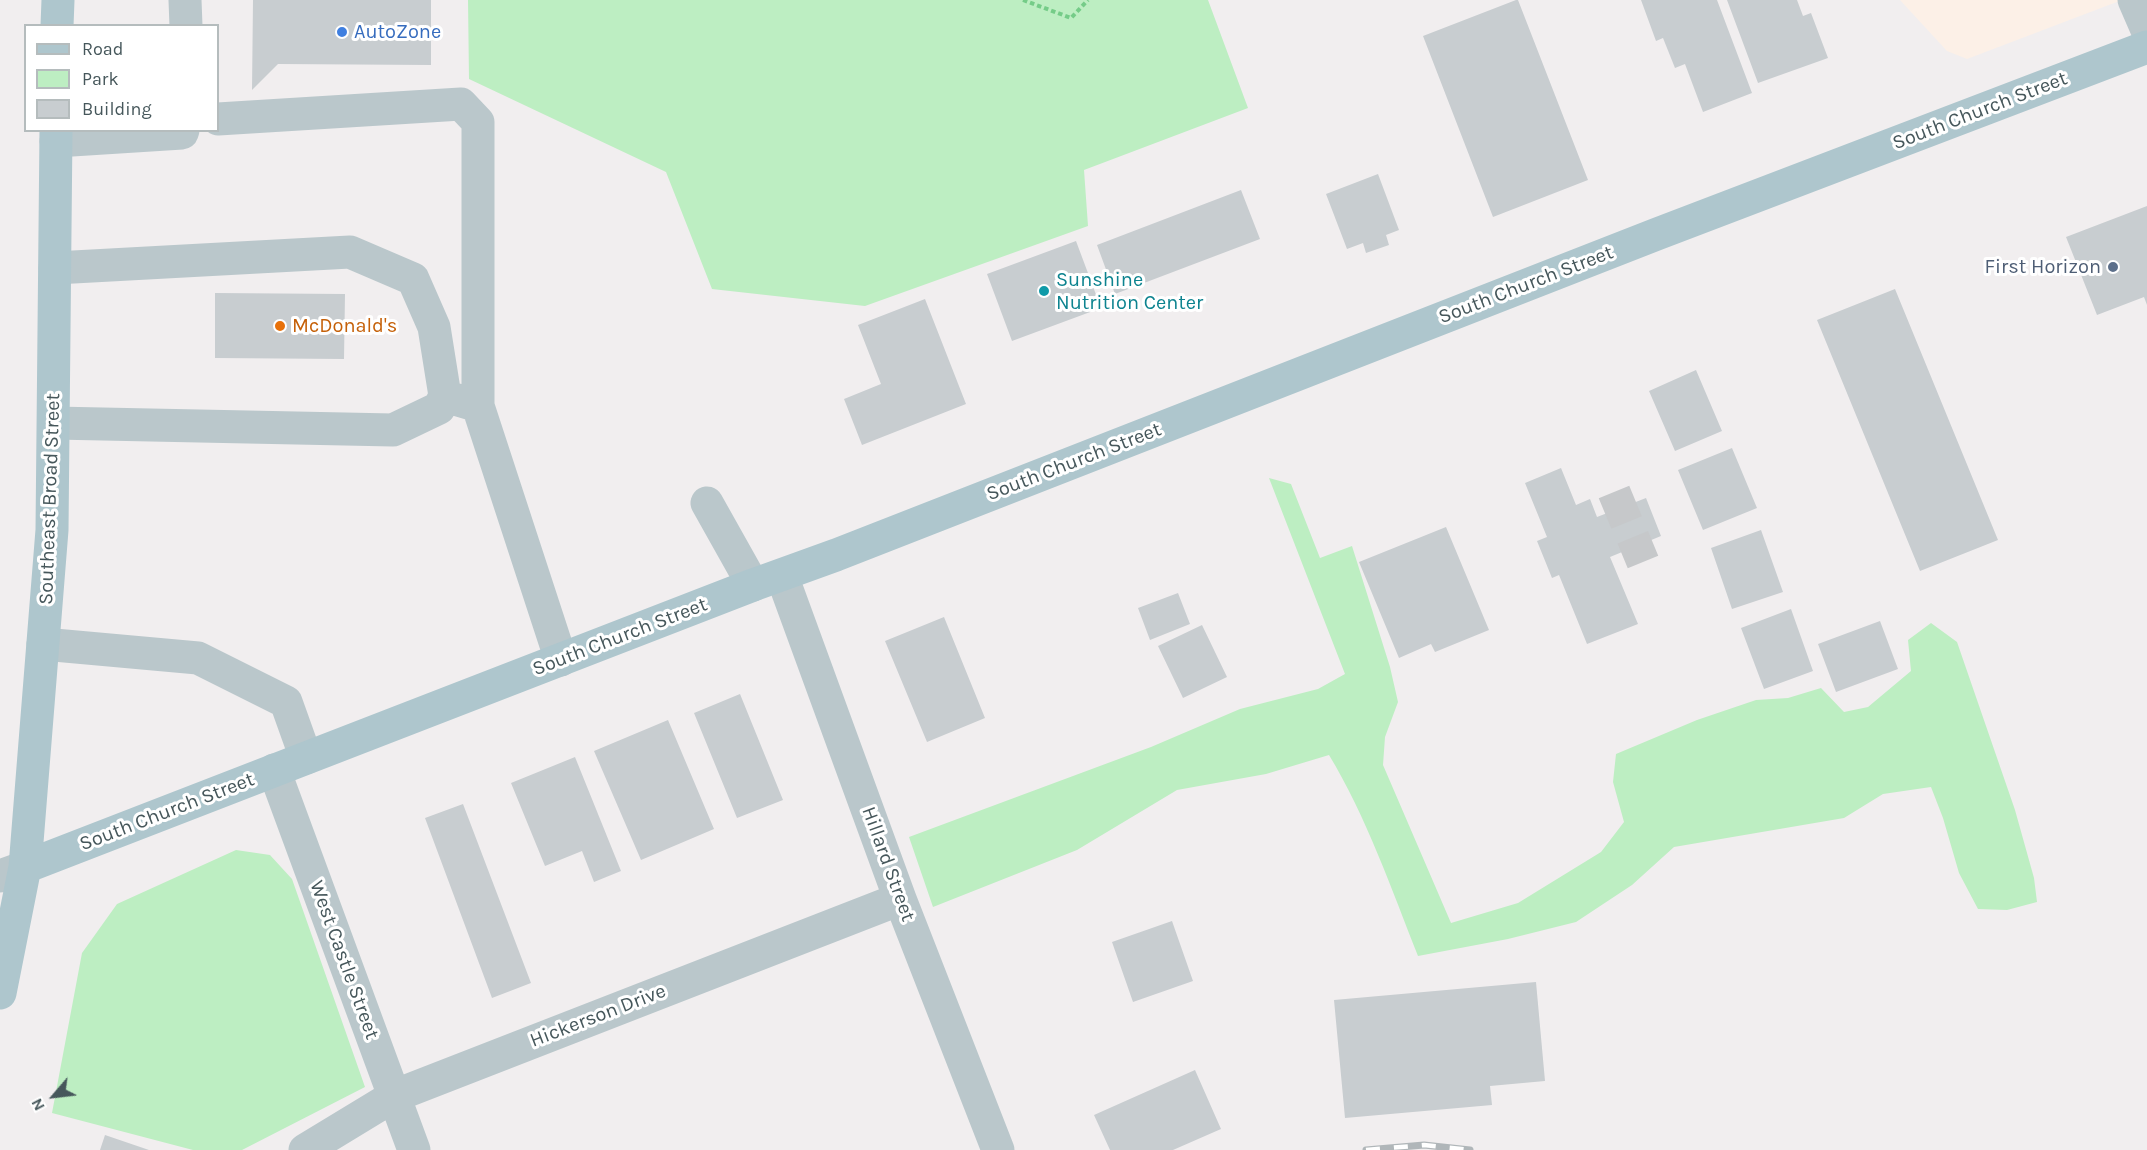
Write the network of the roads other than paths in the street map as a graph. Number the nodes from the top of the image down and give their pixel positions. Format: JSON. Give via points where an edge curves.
{"nodes":[{"id":1,"x":58,"y":0,"type":"edge"},
{"id":2,"x":185,"y":0,"type":"edge"},
{"id":3,"x":2134,"y":0,"type":"edge"},
{"id":4,"x":57,"y":24,"type":"edge"},
{"id":5,"x":186,"y":24,"type":"edge"},
{"id":6,"x":2147,"y":30,"type":"edge"},
{"id":7,"x":2147,"y":47,"type":"edge"},
{"id":8,"x":219,"y":119,"type":"edge"},
{"id":9,"x":182,"y":132,"type":"edge"},
{"id":10,"x":56,"y":136,"type":"edge"},
{"id":11,"x":55,"y":268,"type":"junction"},
{"id":12,"x":445,"y":396,"type":"junction"},
{"id":13,"x":478,"y":406,"type":"junction"},
{"id":14,"x":54,"y":423,"type":"junction"},
{"id":15,"x":707,"y":503,"type":"dead end"},
{"id":16,"x":767,"y":581,"type":"junction"},
{"id":17,"x":43,"y":644,"type":"junction"},
{"id":18,"x":561,"y":660,"type":"junction"},
{"id":19,"x":306,"y":758,"type":"junction"},
{"id":20,"x":274,"y":770,"type":"junction"},
{"id":21,"x":13,"y":871,"type":"edge"},
{"id":22,"x":900,"y":898,"type":"junction"},
{"id":23,"x":0,"y":993,"type":"edge"},
{"id":24,"x":394,"y":1095,"type":"junction"},
{"id":25,"x":305,"y":1150,"type":"edge"},
{"id":26,"x":414,"y":1150,"type":"edge"},
{"id":27,"x":998,"y":1150,"type":"edge"}],
"edges":[{"from":1,"to":4,"type":"main road"},
{"from":2,"to":5,"type":"street"},
{"from":3,"to":6,"type":"street"},
{"from":7,"to":16,"type":"main road","name":"South Church Street"},
{"from":8,"to":13,"type":"street","via":[[461,104],[478,122]]},
{"from":9,"to":10,"type":"street"},
{"from":10,"to":11,"type":"main road","name":"Southeast Broad Street"},
{"from":11,"to":12,"type":"street","via":[[350,252],[412,279],[434,327]]},
{"from":11,"to":14,"type":"main road","name":"Southeast Broad Street"},
{"from":12,"to":13,"type":"street"},
{"from":12,"to":14,"type":"street","via":[[439,408],[393,429]]},
{"from":13,"to":18,"type":"street"},
{"from":14,"to":17,"type":"main road","name":"Southeast Broad Street","via":[[52,530]]},
{"from":15,"to":16,"type":"street","name":"Hillard Street"},
{"from":16,"to":18,"type":"main road","name":"South Church Street"},
{"from":16,"to":22,"type":"street","name":"Hillard Street"},
{"from":17,"to":19,"type":"street","via":[[198,658],[286,702]]},
{"from":17,"to":21,"type":"main road","name":"Southeast Broad Street"},
{"from":18,"to":19,"type":"main road","name":"South Church Street"},
{"from":19,"to":20,"type":"main road","name":"South Church Street"},
{"from":20,"to":21,"type":"main road","name":"South Church Street"},
{"from":20,"to":24,"type":"street","name":"West Castle Street"},
{"from":21,"to":23,"type":"main road","name":"Southeast Broad Street"},
{"from":22,"to":24,"type":"street","name":"Hickerson Drive"},
{"from":22,"to":27,"type":"street","name":"Hillard Street"},
{"from":24,"to":25,"type":"street","name":"Hickerson Drive"},
{"from":24,"to":26,"type":"street","name":"West Castle Street"}]}
